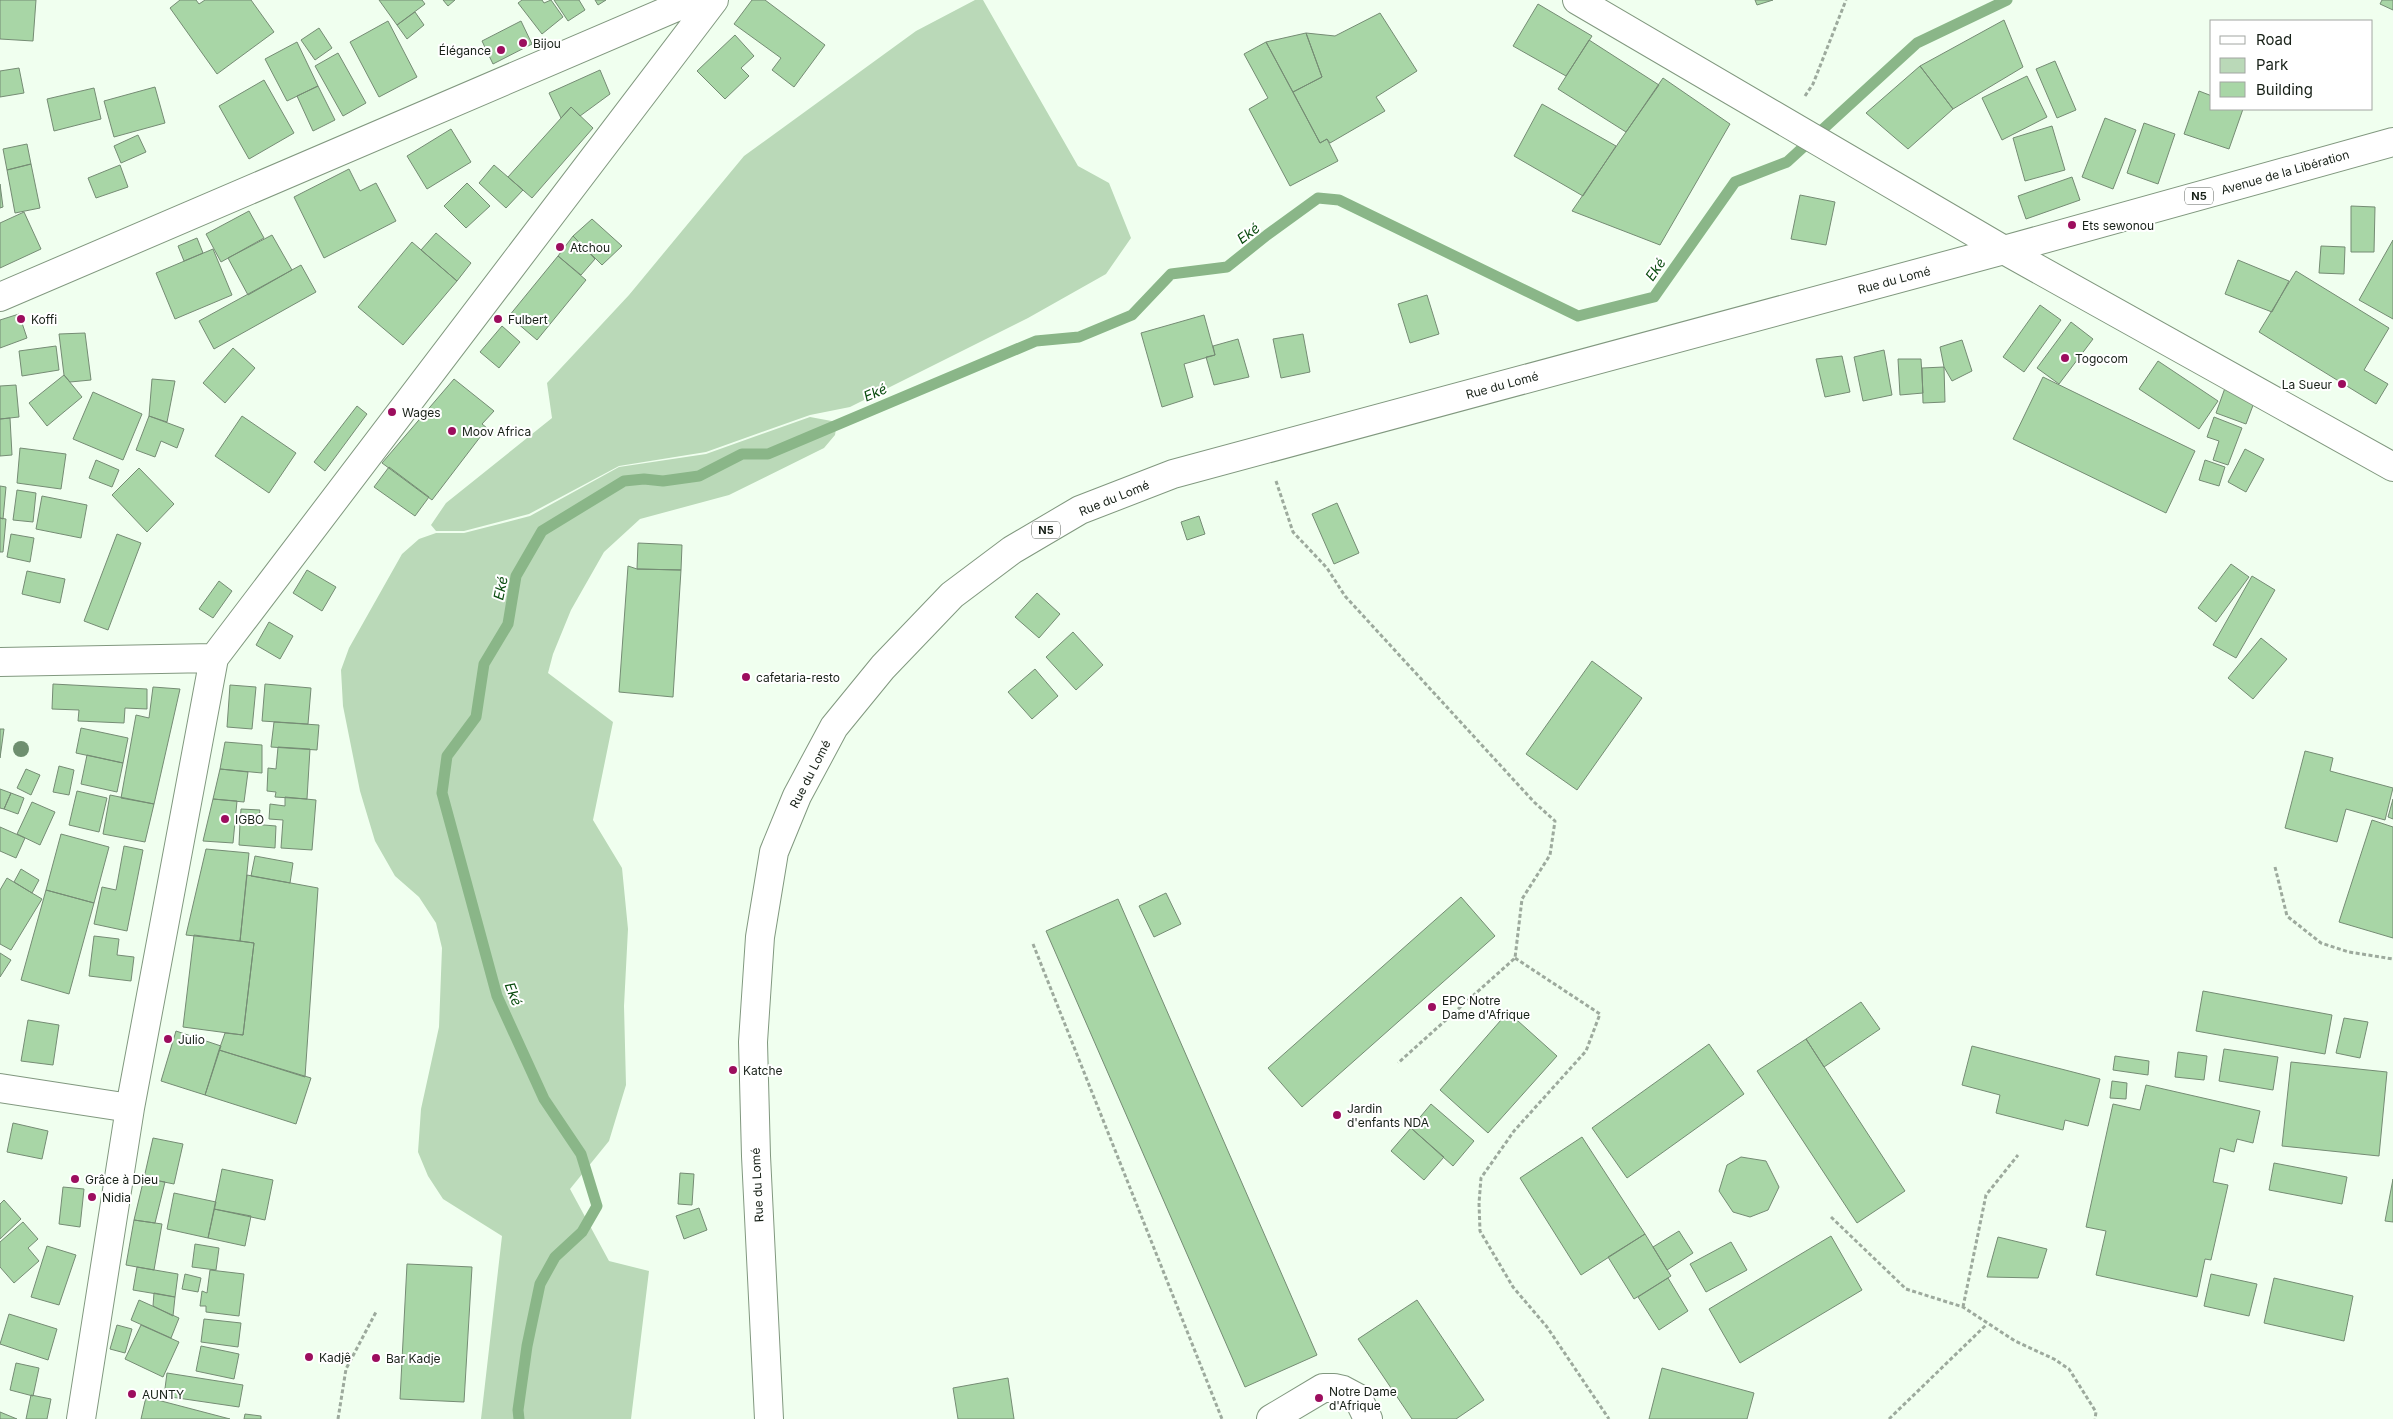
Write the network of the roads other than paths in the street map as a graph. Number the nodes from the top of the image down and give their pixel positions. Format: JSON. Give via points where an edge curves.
{"nodes":[{"id":1,"x":693,"y":0,"type":"edge"},
{"id":2,"x":714,"y":0,"type":"edge"},
{"id":3,"x":1577,"y":0,"type":"edge"},
{"id":4,"x":2393,"y":142,"type":"edge"},
{"id":5,"x":2004,"y":250,"type":"junction"},
{"id":6,"x":0,"y":297,"type":"edge"},
{"id":7,"x":2393,"y":467,"type":"edge"},
{"id":8,"x":214,"y":658,"type":"junction"},
{"id":9,"x":0,"y":662,"type":"edge"},
{"id":10,"x":0,"y":1088,"type":"edge"},
{"id":11,"x":130,"y":1108,"type":"junction"},
{"id":12,"x":81,"y":1419,"type":"edge"},
{"id":13,"x":769,"y":1419,"type":"edge"},
{"id":14,"x":1271,"y":1419,"type":"edge"},
{"id":15,"x":1368,"y":1419,"type":"edge"}],
"edges":[{"from":1,"to":6,"type":"street"},
{"from":2,"to":8,"type":"street"},
{"from":3,"to":5,"type":"street"},
{"from":4,"to":5,"type":"street","name":"Avenue de la Libération","number":"N5"},
{"from":5,"to":7,"type":"street"},
{"from":5,"to":13,"type":"street","name":"Rue du Lomé","number":"N5","via":[[1173,474],[1080,510],[1005,556],[952,595],[883,667],[834,727],[797,796],[774,852],[760,936],[753,1042]]},
{"from":8,"to":9,"type":"street"},
{"from":8,"to":11,"type":"street"},
{"from":10,"to":11,"type":"street"},
{"from":11,"to":12,"type":"street"},
{"from":14,"to":15,"type":"street","via":[[1323,1388],[1334,1388],[1358,1398]]}]}
